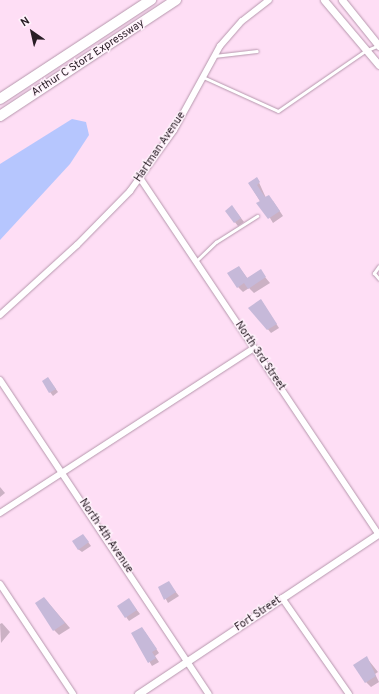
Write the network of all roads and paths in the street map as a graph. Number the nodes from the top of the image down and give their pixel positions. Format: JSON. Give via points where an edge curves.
{"nodes":[{"id":1,"x":151,"y":0,"type":"edge"},
{"id":2,"x":176,"y":0,"type":"edge"},
{"id":3,"x":269,"y":0,"type":"edge"},
{"id":4,"x":324,"y":0,"type":"edge"},
{"id":5,"x":342,"y":0,"type":"edge"},
{"id":6,"x":379,"y":45,"type":"edge"},
{"id":7,"x":365,"y":50,"type":"junction"},
{"id":8,"x":257,"y":51,"type":"dead end"},
{"id":9,"x":214,"y":56,"type":"junction"},
{"id":10,"x":379,"y":65,"type":"edge"},
{"id":11,"x":203,"y":77,"type":"junction"},
{"id":12,"x":0,"y":99,"type":"edge"},
{"id":13,"x":0,"y":116,"type":"edge"},
{"id":14,"x":140,"y":178,"type":"junction"},
{"id":15,"x":257,"y":216,"type":"dead end"},
{"id":16,"x":196,"y":262,"type":"junction"},
{"id":17,"x":379,"y":266,"type":"edge"},
{"id":18,"x":379,"y":279,"type":"edge"},
{"id":19,"x":0,"y":315,"type":"edge"},
{"id":20,"x":254,"y":348,"type":"junction"},
{"id":21,"x":0,"y":380,"type":"edge"},
{"id":22,"x":62,"y":471,"type":"junction"},
{"id":23,"x":0,"y":513,"type":"edge"},
{"id":24,"x":379,"y":533,"type":"edge"},
{"id":25,"x":0,"y":584,"type":"edge"},
{"id":26,"x":282,"y":598,"type":"junction"},
{"id":27,"x":187,"y":661,"type":"junction"},
{"id":28,"x":73,"y":694,"type":"edge"},
{"id":29,"x":138,"y":694,"type":"edge"},
{"id":30,"x":209,"y":694,"type":"edge"},
{"id":31,"x":349,"y":694,"type":"edge"}],
"edges":[{"from":1,"to":12,"type":"highway","name":"Arthur C Storz Expressway"},
{"from":2,"to":13,"type":"highway","name":"Arthur C Storz Expressway"},
{"from":3,"to":9,"type":"street","name":"Hartman Avenue","via":[[231,32]]},
{"from":4,"to":7,"type":"street"},
{"from":5,"to":6,"type":"street"},
{"from":6,"to":7,"type":"lane"},
{"from":7,"to":10,"type":"street"},
{"from":7,"to":11,"type":"lane","via":[[278,111]]},
{"from":8,"to":9,"type":"lane"},
{"from":9,"to":11,"type":"street","name":"Hartman Avenue"},
{"from":11,"to":14,"type":"street","name":"Hartman Avenue","via":[[174,130]]},
{"from":14,"to":16,"type":"street","name":"North 3rd Street"},
{"from":14,"to":19,"type":"street","name":"Hartman Avenue","via":[[77,245]]},
{"from":15,"to":16,"type":"lane","via":[[216,242]]},
{"from":16,"to":20,"type":"street","name":"North 3rd Street"},
{"from":17,"to":18,"type":"lane","via":[[374,273]]},
{"from":20,"to":22,"type":"street"},
{"from":20,"to":24,"type":"street","name":"North 3rd Street"},
{"from":21,"to":22,"type":"street","name":"North 4th Avenue"},
{"from":22,"to":23,"type":"street"},
{"from":22,"to":27,"type":"street","name":"North 4th Avenue"},
{"from":24,"to":26,"type":"street","name":"Fort Street"},
{"from":25,"to":28,"type":"street"},
{"from":26,"to":27,"type":"street","name":"Fort Street"},
{"from":26,"to":31,"type":"street"},
{"from":27,"to":29,"type":"street","name":"Fort Street"},
{"from":27,"to":30,"type":"street","name":"North 4th Avenue"}]}
